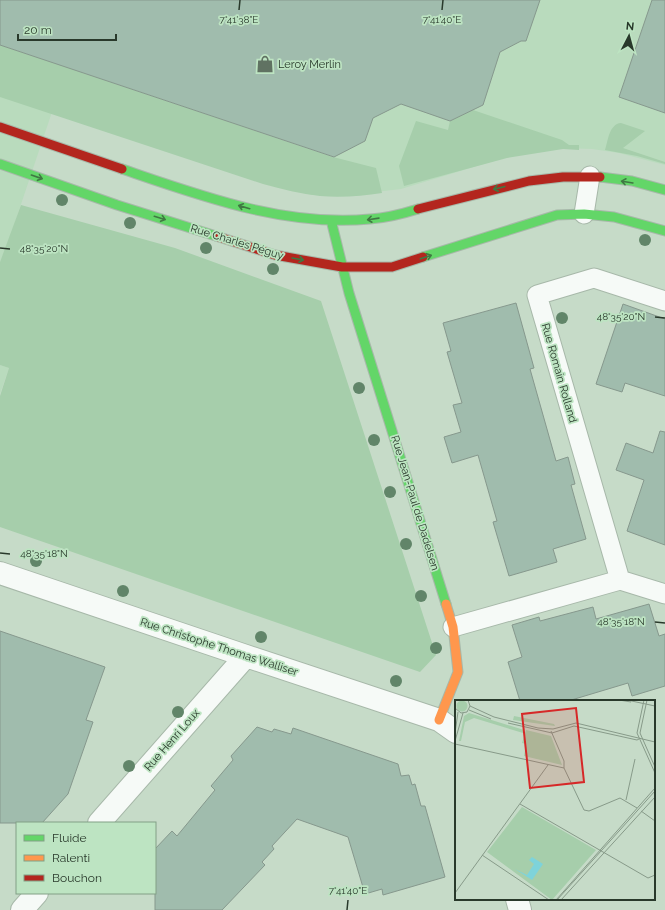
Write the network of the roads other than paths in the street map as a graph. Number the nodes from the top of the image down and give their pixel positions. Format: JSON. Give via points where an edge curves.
{"nodes":[{"id":1,"x":0,"y":127,"type":"edge"},
{"id":2,"x":0,"y":164,"type":"edge"},
{"id":3,"x":590,"y":176,"type":"junction"},
{"id":4,"x":665,"y":190,"type":"edge"},
{"id":5,"x":584,"y":214,"type":"junction"},
{"id":6,"x":331,"y":220,"type":"junction"},
{"id":7,"x":665,"y":230,"type":"edge"},
{"id":8,"x":342,"y":267,"type":"junction"},
{"id":9,"x":665,"y":301,"type":"edge"},
{"id":10,"x":0,"y":573,"type":"edge"},
{"id":11,"x":620,"y":580,"type":"junction"},
{"id":12,"x":665,"y":594,"type":"edge"},
{"id":13,"x":453,"y":626,"type":"junction"},
{"id":14,"x":246,"y":656,"type":"junction"},
{"id":15,"x":448,"y":726,"type":"edge"},
{"id":16,"x":100,"y":822,"type":"edge"},
{"id":17,"x":36,"y":894,"type":"edge"},
{"id":18,"x":517,"y":900,"type":"edge"},
{"id":19,"x":22,"y":910,"type":"edge"},
{"id":20,"x":520,"y":910,"type":"edge"}],
"edges":[{"from":6,"to":1,"type":"street","one_way":true,"via":[[250,209],[176,187]]},
{"from":2,"to":8,"type":"street","name":"Rue Charles Péguy","one_way":true,"via":[[275,255]]},
{"from":4,"to":3,"type":"street","one_way":true},
{"from":3,"to":5,"type":"lane"},
{"from":3,"to":6,"type":"street","one_way":true,"via":[[530,180],[387,217]]},
{"from":5,"to":7,"type":"street","name":"Rue Charles Péguy","via":[[614,217]]},
{"from":8,"to":5,"type":"street","name":"Rue Charles Péguy","one_way":true,"via":[[392,268],[557,215]]},
{"from":6,"to":8,"type":"street","name":"Rue Jean-Paul de Dadelsen"},
{"from":8,"to":13,"type":"street","name":"Rue Jean-Paul de Dadelsen"},
{"from":9,"to":11,"type":"lane","name":"Rue Romain Rolland","via":[[594,278],[536,295]]},
{"from":10,"to":14,"type":"street","name":"Rue Christophe Thomas Walliser"},
{"from":11,"to":12,"type":"lane"},
{"from":11,"to":13,"type":"lane"},
{"from":13,"to":15,"type":"street","name":"Rue Jean-Paul de Dadelsen","via":[[458,672]]},
{"from":14,"to":15,"type":"street","name":"Rue Christophe Thomas Walliser"},
{"from":14,"to":16,"type":"street","name":"Rue Henri Loux"},
{"from":17,"to":19,"type":"street"},
{"from":18,"to":20,"type":"street"}]}
